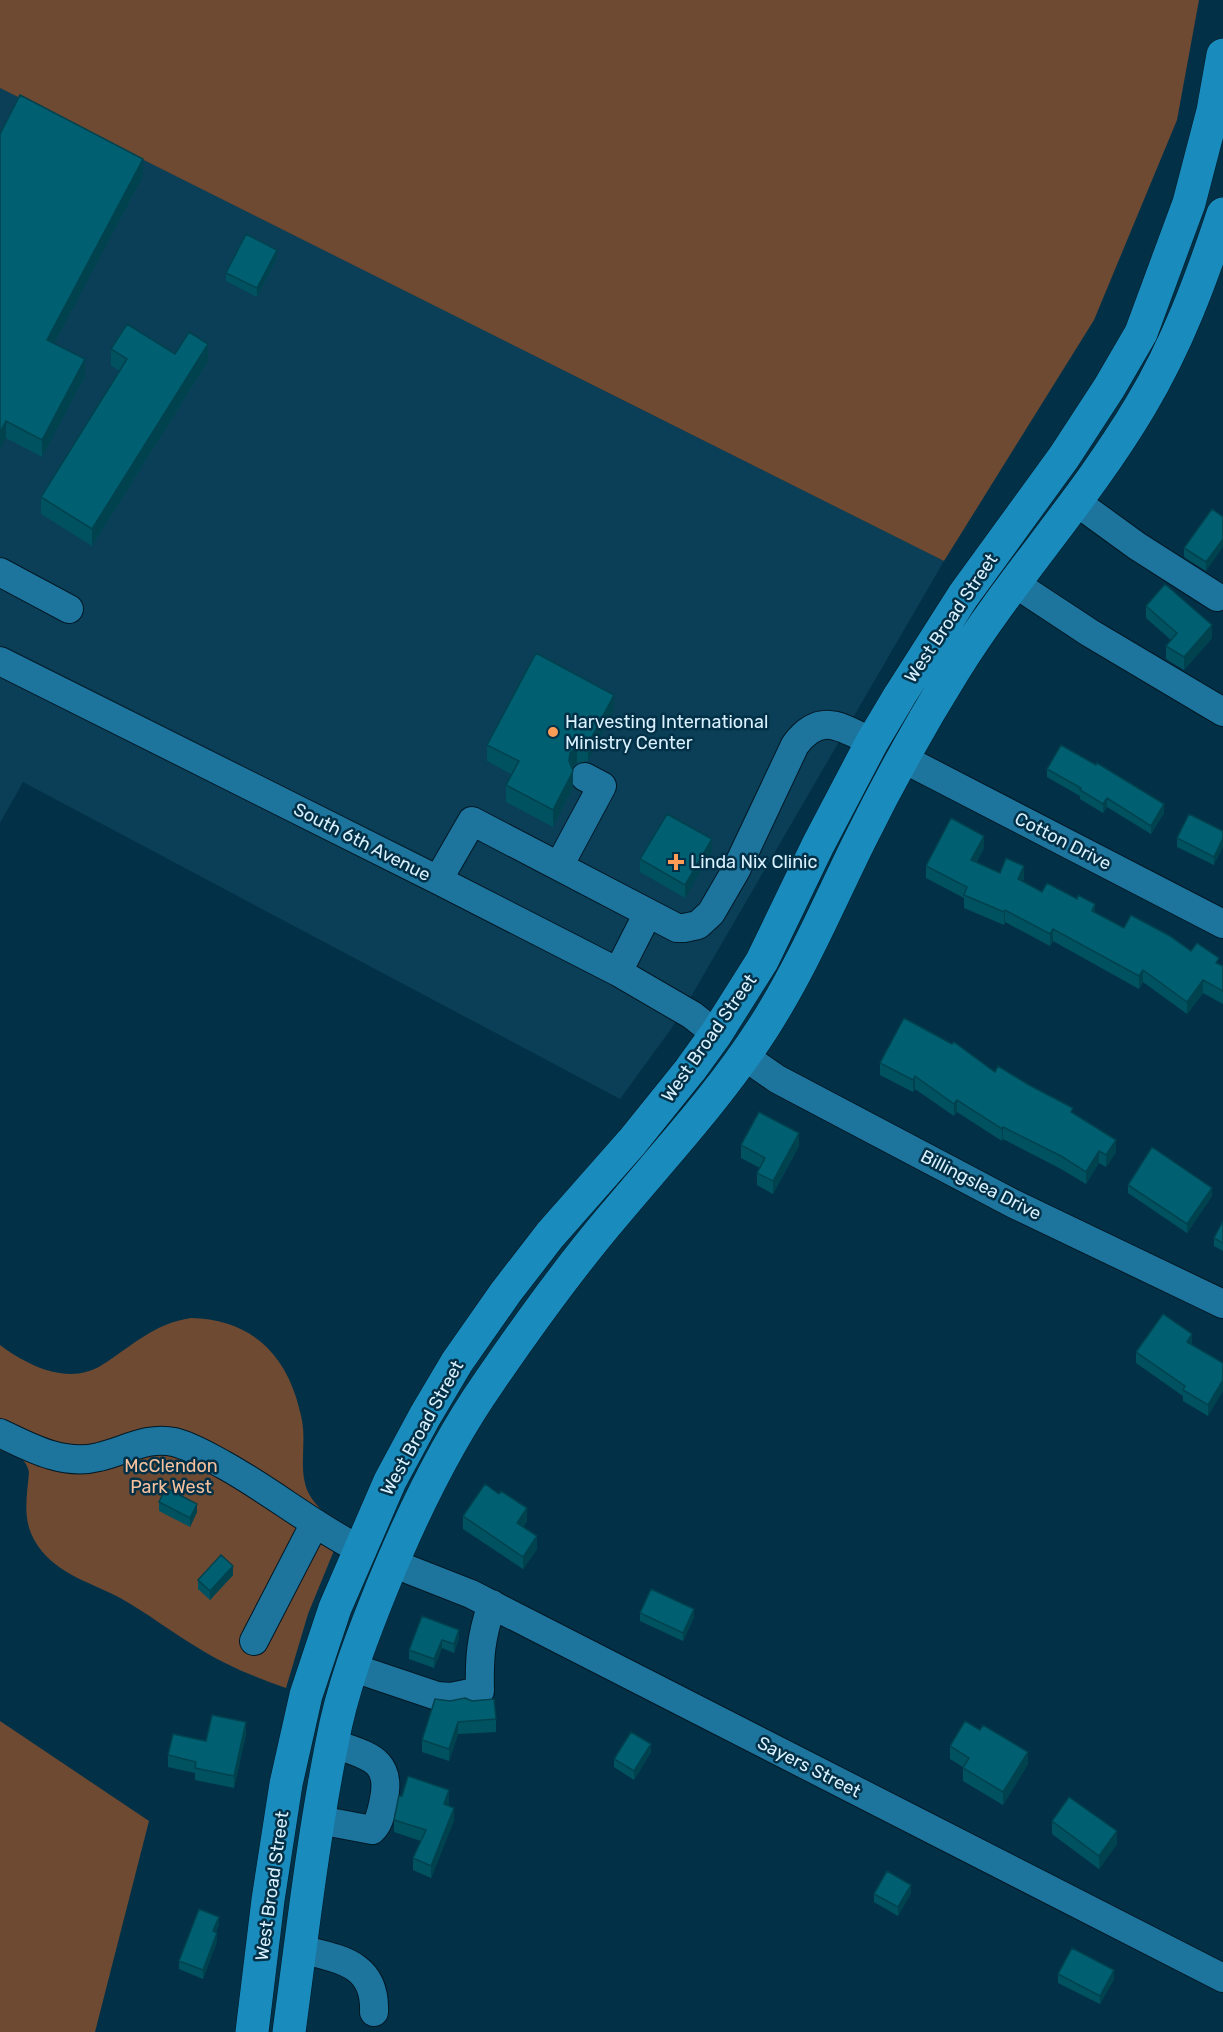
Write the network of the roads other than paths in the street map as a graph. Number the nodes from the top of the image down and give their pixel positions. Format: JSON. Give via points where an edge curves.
{"nodes":[{"id":1,"x":1223,"y":55,"type":"edge"},
{"id":2,"x":1223,"y":214,"type":"edge"},
{"id":3,"x":1075,"y":501,"type":"junction"},
{"id":4,"x":0,"y":572,"type":"edge"},
{"id":5,"x":1014,"y":583,"type":"junction"},
{"id":6,"x":1217,"y":597,"type":"dead end"},
{"id":7,"x":69,"y":609,"type":"dead end"},
{"id":8,"x":0,"y":661,"type":"edge"},
{"id":9,"x":1223,"y":712,"type":"edge"},
{"id":10,"x":872,"y":742,"type":"junction"},
{"id":11,"x":903,"y":758,"type":"junction"},
{"id":12,"x":585,"y":777,"type":"dead end"},
{"id":13,"x":559,"y":866,"type":"junction"},
{"id":14,"x":438,"y":880,"type":"junction"},
{"id":15,"x":648,"y":913,"type":"junction"},
{"id":16,"x":1223,"y":924,"type":"edge"},
{"id":17,"x":618,"y":972,"type":"junction"},
{"id":18,"x":716,"y":1034,"type":"junction"},
{"id":19,"x":744,"y":1056,"type":"junction"},
{"id":20,"x":1223,"y":1304,"type":"edge"},
{"id":21,"x":0,"y":1433,"type":"edge"},
{"id":22,"x":315,"y":1523,"type":"junction"},
{"id":23,"x":359,"y":1549,"type":"junction"},
{"id":24,"x":392,"y":1563,"type":"junction"},
{"id":25,"x":492,"y":1604,"type":"junction"},
{"id":26,"x":254,"y":1641,"type":"dead end"},
{"id":27,"x":351,"y":1667,"type":"junction"},
{"id":28,"x":332,"y":1743,"type":"junction"},
{"id":29,"x":319,"y":1820,"type":"junction"},
{"id":30,"x":300,"y":1949,"type":"junction"},
{"id":31,"x":1223,"y":1978,"type":"edge"},
{"id":32,"x":374,"y":2012,"type":"dead end"},
{"id":33,"x":252,"y":2032,"type":"edge"},
{"id":34,"x":289,"y":2032,"type":"edge"}],
"edges":[{"from":1,"to":10,"type":"main road","name":"West Broad Street","via":[[1203,155],[1141,333],[1089,421],[963,596]]},
{"from":2,"to":3,"type":"main road","name":"West Broad Street","via":[[1184,322],[1141,405]]},
{"from":3,"to":5,"type":"main road","name":"West Broad Street"},
{"from":3,"to":6,"type":"street"},
{"from":4,"to":7,"type":"street"},
{"from":5,"to":9,"type":"street"},
{"from":5,"to":11,"type":"main road","name":"West Broad Street","via":[[954,671]]},
{"from":8,"to":14,"type":"street","name":"South 6th Avenue"},
{"from":10,"to":11,"type":"main road"},
{"from":10,"to":15,"type":"street","via":[[834,724],[807,731],[795,745],[736,870],[705,920],[677,928]]},
{"from":10,"to":18,"type":"main road","name":"West Broad Street","via":[[762,961]]},
{"from":11,"to":16,"type":"street","name":"Cotton Drive"},
{"from":11,"to":19,"type":"main road","name":"West Broad Street","via":[[787,987]]},
{"from":12,"to":13,"type":"street","via":[[602,786]]},
{"from":13,"to":14,"type":"street","via":[[472,821]]},
{"from":13,"to":15,"type":"street"},
{"from":14,"to":17,"type":"street","name":"South 6th Avenue"},
{"from":15,"to":17,"type":"street"},
{"from":17,"to":18,"type":"street","name":"South 6th Avenue","via":[[692,1015]]},
{"from":18,"to":19,"type":"main road"},
{"from":18,"to":23,"type":"main road","name":"West Broad Street","via":[[632,1142],[506,1292],[425,1416]]},
{"from":19,"to":20,"type":"street","name":"Billingslea Drive","via":[[777,1079],[1014,1204]]},
{"from":19,"to":24,"type":"main road","name":"West Broad Street","via":[[576,1262],[487,1384],[422,1496]]},
{"from":21,"to":22,"type":"street","via":[[54,1456],[75,1460],[102,1456],[134,1444],[175,1442],[249,1479]]},
{"from":22,"to":23,"type":"street"},
{"from":22,"to":26,"type":"street"},
{"from":23,"to":24,"type":"main road"},
{"from":23,"to":33,"type":"main road","name":"West Broad Street","via":[[316,1661],[299,1725],[268,1900]]},
{"from":24,"to":25,"type":"street","name":"Sayers Street"},
{"from":24,"to":27,"type":"main road","name":"West Broad Street"},
{"from":25,"to":27,"type":"street","via":[[482,1639],[480,1691],[437,1696]]},
{"from":25,"to":31,"type":"street","name":"Sayers Street"},
{"from":27,"to":28,"type":"main road","name":"West Broad Street"},
{"from":28,"to":29,"type":"main road","name":"West Broad Street"},
{"from":28,"to":29,"type":"street","via":[[369,1756],[379,1764],[385,1775],[385,1797],[372,1830]]},
{"from":29,"to":30,"type":"main road","name":"West Broad Street"},
{"from":30,"to":32,"type":"street","via":[[342,1959],[359,1970],[373,1994]]},
{"from":30,"to":34,"type":"main road","name":"West Broad Street"}]}
